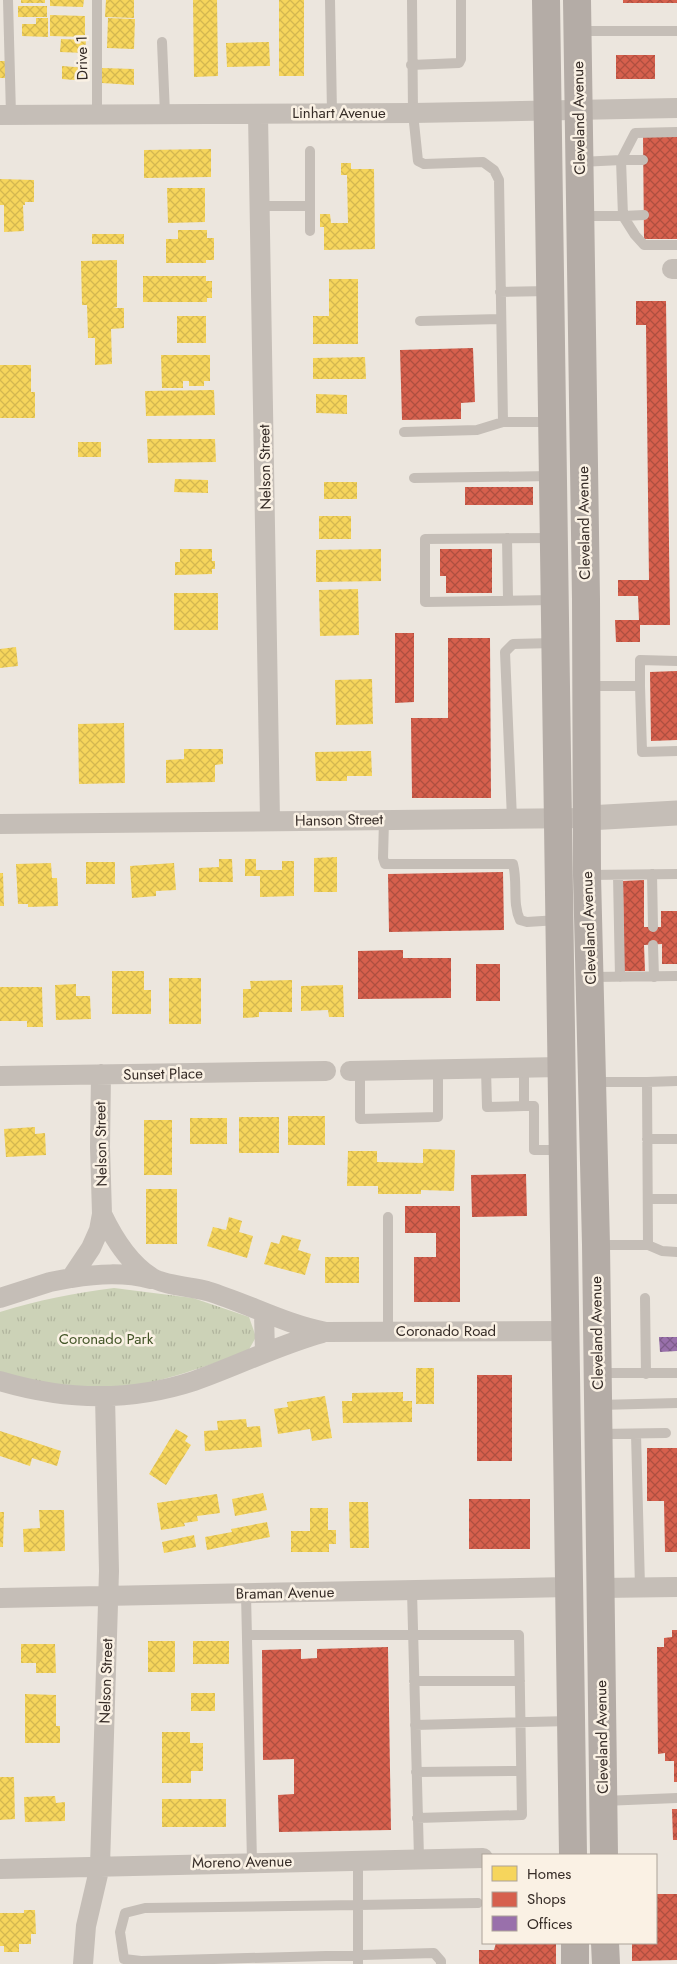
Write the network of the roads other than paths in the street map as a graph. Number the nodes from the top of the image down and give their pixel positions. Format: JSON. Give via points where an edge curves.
{"nodes":[{"id":1,"x":8,"y":0,"type":"edge"},
{"id":2,"x":97,"y":0,"type":"edge"},
{"id":3,"x":330,"y":0,"type":"edge"},
{"id":4,"x":412,"y":0,"type":"edge"},
{"id":5,"x":461,"y":0,"type":"edge"},
{"id":6,"x":546,"y":0,"type":"edge"},
{"id":7,"x":577,"y":0,"type":"edge"},
{"id":8,"x":578,"y":31,"type":"junction"},
{"id":9,"x":677,"y":31,"type":"edge"},
{"id":10,"x":162,"y":42,"type":"dead end"},
{"id":11,"x":411,"y":65,"type":"junction"},
{"id":12,"x":677,"y":108,"type":"edge"},
{"id":13,"x":580,"y":109,"type":"junction"},
{"id":14,"x":549,"y":110,"type":"junction"},
{"id":15,"x":412,"y":112,"type":"junction"},
{"id":16,"x":332,"y":113,"type":"junction"},
{"id":17,"x":165,"y":114,"type":"junction"},
{"id":18,"x":258,"y":114,"type":"junction"},
{"id":19,"x":6,"y":115,"type":"edge"},
{"id":20,"x":98,"y":115,"type":"junction"},
{"id":21,"x":677,"y":132,"type":"edge"},
{"id":22,"x":310,"y":152,"type":"dead end"},
{"id":23,"x":621,"y":160,"type":"junction"},
{"id":24,"x":643,"y":160,"type":"dead end"},
{"id":25,"x":580,"y":162,"type":"junction"},
{"id":26,"x":260,"y":206,"type":"junction"},
{"id":27,"x":310,"y":206,"type":"junction"},
{"id":28,"x":644,"y":215,"type":"dead end"},
{"id":29,"x":581,"y":216,"type":"junction"},
{"id":30,"x":623,"y":216,"type":"junction"},
{"id":31,"x":310,"y":231,"type":"dead end"},
{"id":32,"x":677,"y":245,"type":"edge"},
{"id":33,"x":550,"y":291,"type":"junction"},
{"id":34,"x":500,"y":292,"type":"junction"},
{"id":35,"x":500,"y":319,"type":"junction"},
{"id":36,"x":420,"y":320,"type":"dead end"},
{"id":37,"x":502,"y":422,"type":"junction"},
{"id":38,"x":552,"y":422,"type":"junction"},
{"id":39,"x":404,"y":432,"type":"dead end"},
{"id":40,"x":552,"y":476,"type":"junction"},
{"id":41,"x":414,"y":478,"type":"dead end"},
{"id":42,"x":507,"y":538,"type":"junction"},
{"id":43,"x":553,"y":538,"type":"junction"},
{"id":44,"x":508,"y":599,"type":"junction"},
{"id":45,"x":554,"y":600,"type":"junction"},
{"id":46,"x":554,"y":643,"type":"junction"},
{"id":47,"x":677,"y":661,"type":"edge"},
{"id":48,"x":586,"y":686,"type":"junction"},
{"id":49,"x":640,"y":686,"type":"junction"},
{"id":50,"x":677,"y":751,"type":"edge"},
{"id":51,"x":677,"y":812,"type":"edge"},
{"id":52,"x":512,"y":818,"type":"junction"},
{"id":53,"x":557,"y":818,"type":"junction"},
{"id":54,"x":588,"y":818,"type":"junction"},
{"id":55,"x":384,"y":820,"type":"junction"},
{"id":56,"x":270,"y":821,"type":"junction"},
{"id":57,"x":0,"y":824,"type":"edge"},
{"id":58,"x":652,"y":874,"type":"junction"},
{"id":59,"x":677,"y":874,"type":"edge"},
{"id":60,"x":586,"y":875,"type":"junction"},
{"id":61,"x":618,"y":876,"type":"junction"},
{"id":62,"x":559,"y":920,"type":"junction"},
{"id":63,"x":650,"y":925,"type":"dead end"},
{"id":64,"x":650,"y":949,"type":"dead end"},
{"id":65,"x":677,"y":976,"type":"edge"},
{"id":66,"x":590,"y":977,"type":"junction"},
{"id":67,"x":654,"y":977,"type":"junction"},
{"id":68,"x":620,"y":978,"type":"junction"},
{"id":69,"x":561,"y":1068,"type":"junction"},
{"id":70,"x":486,"y":1069,"type":"junction"},
{"id":71,"x":524,"y":1069,"type":"junction"},
{"id":72,"x":438,"y":1070,"type":"junction"},
{"id":73,"x":326,"y":1071,"type":"dead end"},
{"id":74,"x":355,"y":1071,"type":"joint"},
{"id":75,"x":101,"y":1074,"type":"junction"},
{"id":76,"x":0,"y":1076,"type":"edge"},
{"id":77,"x":677,"y":1081,"type":"edge"},
{"id":78,"x":593,"y":1082,"type":"junction"},
{"id":79,"x":647,"y":1082,"type":"junction"},
{"id":80,"x":524,"y":1106,"type":"junction"},
{"id":81,"x":647,"y":1139,"type":"junction"},
{"id":82,"x":677,"y":1139,"type":"edge"},
{"id":83,"x":563,"y":1150,"type":"junction"},
{"id":84,"x":648,"y":1199,"type":"junction"},
{"id":85,"x":677,"y":1199,"type":"edge"},
{"id":86,"x":102,"y":1214,"type":"junction"},
{"id":87,"x":388,"y":1217,"type":"dead end"},
{"id":88,"x":596,"y":1245,"type":"junction"},
{"id":89,"x":648,"y":1245,"type":"junction"},
{"id":90,"x":677,"y":1252,"type":"edge"},
{"id":91,"x":71,"y":1278,"type":"junction"},
{"id":92,"x":153,"y":1279,"type":"junction"},
{"id":93,"x":0,"y":1298,"type":"edge"},
{"id":94,"x":645,"y":1298,"type":"dead end"},
{"id":95,"x":264,"y":1313,"type":"junction"},
{"id":96,"x":566,"y":1331,"type":"junction"},
{"id":97,"x":326,"y":1332,"type":"junction"},
{"id":98,"x":388,"y":1332,"type":"junction"},
{"id":99,"x":265,"y":1352,"type":"junction"},
{"id":100,"x":598,"y":1373,"type":"junction"},
{"id":101,"x":646,"y":1374,"type":"junction"},
{"id":102,"x":677,"y":1374,"type":"edge"},
{"id":103,"x":0,"y":1381,"type":"edge"},
{"id":104,"x":105,"y":1397,"type":"junction"},
{"id":105,"x":677,"y":1403,"type":"edge"},
{"id":106,"x":598,"y":1405,"type":"junction"},
{"id":107,"x":666,"y":1433,"type":"dead end"},
{"id":108,"x":598,"y":1434,"type":"junction"},
{"id":109,"x":636,"y":1434,"type":"junction"},
{"id":110,"x":568,"y":1517,"type":"junction"},
{"id":111,"x":569,"y":1587,"type":"junction"},
{"id":112,"x":640,"y":1587,"type":"junction"},
{"id":113,"x":677,"y":1587,"type":"edge"},
{"id":114,"x":600,"y":1588,"type":"junction"},
{"id":115,"x":412,"y":1590,"type":"junction"},
{"id":116,"x":246,"y":1594,"type":"junction"},
{"id":117,"x":109,"y":1596,"type":"junction"},
{"id":118,"x":0,"y":1598,"type":"edge"},
{"id":119,"x":247,"y":1635,"type":"junction"},
{"id":120,"x":413,"y":1635,"type":"junction"},
{"id":121,"x":601,"y":1659,"type":"junction"},
{"id":122,"x":520,"y":1680,"type":"junction"},
{"id":123,"x":414,"y":1681,"type":"junction"},
{"id":124,"x":571,"y":1721,"type":"junction"},
{"id":125,"x":521,"y":1723,"type":"junction"},
{"id":126,"x":415,"y":1725,"type":"junction"},
{"id":127,"x":522,"y":1770,"type":"junction"},
{"id":128,"x":416,"y":1772,"type":"junction"},
{"id":129,"x":677,"y":1798,"type":"edge"},
{"id":130,"x":603,"y":1801,"type":"junction"},
{"id":131,"x":418,"y":1818,"type":"junction"},
{"id":132,"x":573,"y":1854,"type":"edge"},
{"id":133,"x":604,"y":1854,"type":"edge"},
{"id":134,"x":418,"y":1858,"type":"junction"},
{"id":135,"x":482,"y":1858,"type":"edge"},
{"id":136,"x":358,"y":1860,"type":"junction"},
{"id":137,"x":252,"y":1862,"type":"junction"},
{"id":138,"x":100,"y":1866,"type":"junction"},
{"id":139,"x":0,"y":1868,"type":"edge"},
{"id":140,"x":478,"y":1903,"type":"dead end"},
{"id":141,"x":358,"y":1905,"type":"junction"},
{"id":142,"x":575,"y":1944,"type":"edge"},
{"id":143,"x":605,"y":1944,"type":"edge"},
{"id":144,"x":358,"y":1959,"type":"edge"},
{"id":145,"x":83,"y":1964,"type":"edge"},
{"id":146,"x":441,"y":1964,"type":"edge"},
{"id":147,"x":575,"y":1964,"type":"edge"},
{"id":148,"x":606,"y":1964,"type":"edge"}],
"edges":[{"from":1,"to":19,"type":"lane"},
{"from":2,"to":20,"type":"lane","name":"Drive 1"},
{"from":3,"to":16,"type":"lane"},
{"from":4,"to":11,"type":"lane"},
{"from":5,"to":11,"type":"lane","via":[[460,63]]},
{"from":6,"to":14,"type":"main road","name":"Cleveland Avenue"},
{"from":7,"to":8,"type":"main road","name":"Cleveland Avenue"},
{"from":8,"to":9,"type":"lane"},
{"from":8,"to":13,"type":"main road","name":"Cleveland Avenue"},
{"from":10,"to":17,"type":"lane"},
{"from":11,"to":15,"type":"lane"},
{"from":12,"to":13,"type":"street","name":"Linhart Avenue"},
{"from":13,"to":14,"type":"street","name":"Linhart Avenue"},
{"from":13,"to":25,"type":"main road","name":"Cleveland Avenue"},
{"from":14,"to":15,"type":"street","name":"Linhart Avenue"},
{"from":14,"to":33,"type":"main road","name":"Cleveland Avenue"},
{"from":15,"to":16,"type":"street","name":"Linhart Avenue"},
{"from":15,"to":34,"type":"lane","via":[[418,161],[424,164],[483,162],[494,170],[499,180]]},
{"from":16,"to":18,"type":"street","name":"Linhart Avenue"},
{"from":17,"to":18,"type":"street","name":"Linhart Avenue"},
{"from":17,"to":20,"type":"street","name":"Linhart Avenue"},
{"from":18,"to":26,"type":"street","name":"Nelson Street"},
{"from":19,"to":20,"type":"street","name":"Linhart Avenue"},
{"from":21,"to":23,"type":"lane","via":[[634,133]]},
{"from":22,"to":27,"type":"lane"},
{"from":23,"to":24,"type":"lane"},
{"from":23,"to":25,"type":"lane"},
{"from":23,"to":30,"type":"lane"},
{"from":25,"to":29,"type":"main road","name":"Cleveland Avenue"},
{"from":26,"to":27,"type":"lane"},
{"from":26,"to":56,"type":"street","name":"Nelson Street"},
{"from":27,"to":31,"type":"lane"},
{"from":28,"to":30,"type":"lane"},
{"from":29,"to":30,"type":"lane"},
{"from":29,"to":48,"type":"main road","name":"Cleveland Avenue"},
{"from":30,"to":32,"type":"lane","via":[[634,236],[644,245]]},
{"from":33,"to":34,"type":"lane"},
{"from":33,"to":38,"type":"main road","name":"Cleveland Avenue"},
{"from":34,"to":35,"type":"lane"},
{"from":35,"to":36,"type":"lane"},
{"from":35,"to":37,"type":"lane"},
{"from":37,"to":38,"type":"lane"},
{"from":37,"to":39,"type":"lane","via":[[477,430]]},
{"from":38,"to":40,"type":"main road","name":"Cleveland Avenue"},
{"from":40,"to":41,"type":"lane"},
{"from":40,"to":43,"type":"main road","name":"Cleveland Avenue"},
{"from":42,"to":43,"type":"lane"},
{"from":42,"to":44,"type":"lane"},
{"from":42,"to":44,"type":"lane","via":[[425,539],[425,602]]},
{"from":43,"to":45,"type":"main road","name":"Cleveland Avenue"},
{"from":44,"to":45,"type":"lane"},
{"from":45,"to":46,"type":"main road","name":"Cleveland Avenue"},
{"from":46,"to":52,"type":"lane","via":[[513,644],[505,652]]},
{"from":46,"to":53,"type":"main road","name":"Cleveland Avenue"},
{"from":47,"to":49,"type":"lane","via":[[640,660]]},
{"from":48,"to":49,"type":"lane"},
{"from":48,"to":54,"type":"main road","name":"Cleveland Avenue"},
{"from":49,"to":50,"type":"lane","via":[[642,752]]},
{"from":51,"to":54,"type":"street","name":"Hanson Street"},
{"from":52,"to":53,"type":"street","name":"Hanson Street"},
{"from":52,"to":55,"type":"street","name":"Hanson Street"},
{"from":53,"to":54,"type":"street","name":"Hanson Street"},
{"from":53,"to":62,"type":"main road","name":"Cleveland Avenue"},
{"from":54,"to":60,"type":"main road","name":"Cleveland Avenue"},
{"from":55,"to":56,"type":"street","name":"Hanson Street"},
{"from":55,"to":62,"type":"lane","via":[[385,864],[513,864],[516,911],[520,920]]},
{"from":56,"to":57,"type":"street","name":"Hanson Street"},
{"from":58,"to":59,"type":"lane"},
{"from":58,"to":61,"type":"lane"},
{"from":58,"to":63,"type":"lane","via":[[648,901]]},
{"from":60,"to":61,"type":"lane"},
{"from":60,"to":66,"type":"main road","name":"Cleveland Avenue"},
{"from":61,"to":68,"type":"lane","via":[[622,924]]},
{"from":62,"to":69,"type":"main road","name":"Cleveland Avenue"},
{"from":64,"to":67,"type":"lane"},
{"from":65,"to":67,"type":"lane"},
{"from":66,"to":68,"type":"lane"},
{"from":66,"to":78,"type":"main road","name":"Cleveland Avenue"},
{"from":67,"to":68,"type":"lane"},
{"from":69,"to":71,"type":"street"},
{"from":69,"to":83,"type":"main road","name":"Cleveland Avenue"},
{"from":70,"to":71,"type":"street"},
{"from":70,"to":72,"type":"street"},
{"from":70,"to":80,"type":"lane","via":[[487,1107]]},
{"from":71,"to":80,"type":"lane"},
{"from":72,"to":74,"type":"street"},
{"from":72,"to":74,"type":"lane","via":[[438,1117],[360,1119]]},
{"from":73,"to":75,"type":"street","name":"Sunset Place"},
{"from":75,"to":76,"type":"street","name":"Sunset Place"},
{"from":75,"to":86,"type":"street","name":"Nelson Street"},
{"from":77,"to":79,"type":"lane"},
{"from":78,"to":79,"type":"lane"},
{"from":78,"to":88,"type":"main road","name":"Cleveland Avenue"},
{"from":79,"to":81,"type":"lane"},
{"from":80,"to":83,"type":"lane","via":[[534,1106],[534,1150]]},
{"from":81,"to":82,"type":"lane"},
{"from":81,"to":84,"type":"lane"},
{"from":83,"to":96,"type":"main road","name":"Cleveland Avenue"},
{"from":84,"to":85,"type":"lane"},
{"from":84,"to":89,"type":"lane"},
{"from":86,"to":91,"type":"street","via":[[91,1248]]},
{"from":86,"to":92,"type":"street","name":"Coronado Road","via":[[110,1232],[137,1267]]},
{"from":87,"to":98,"type":"lane"},
{"from":88,"to":89,"type":"lane"},
{"from":88,"to":100,"type":"main road","name":"Cleveland Avenue"},
{"from":89,"to":90,"type":"lane","via":[[662,1251]]},
{"from":91,"to":92,"type":"street","name":"Coronado Road","via":[[102,1274]]},
{"from":91,"to":93,"type":"street","name":"Coronado Road"},
{"from":92,"to":95,"type":"street","name":"Coronado Road","via":[[205,1290]]},
{"from":94,"to":101,"type":"lane"},
{"from":95,"to":97,"type":"street","name":"Coronado Road"},
{"from":95,"to":99,"type":"street"},
{"from":96,"to":98,"type":"street","name":"Coronado Road"},
{"from":96,"to":110,"type":"main road","name":"Cleveland Avenue"},
{"from":97,"to":98,"type":"street","name":"Coronado Road"},
{"from":97,"to":99,"type":"street","name":"Coronado Road"},
{"from":99,"to":104,"type":"street","name":"Coronado Road","via":[[172,1387]]},
{"from":100,"to":101,"type":"lane"},
{"from":100,"to":106,"type":"main road","name":"Cleveland Avenue"},
{"from":101,"to":102,"type":"lane"},
{"from":103,"to":104,"type":"street","name":"Coronado Road","via":[[48,1392]]},
{"from":104,"to":117,"type":"street","name":"Nelson Street"},
{"from":105,"to":106,"type":"lane"},
{"from":106,"to":108,"type":"main road","name":"Cleveland Avenue"},
{"from":107,"to":109,"type":"lane"},
{"from":108,"to":109,"type":"lane"},
{"from":108,"to":114,"type":"main road","name":"Cleveland Avenue"},
{"from":109,"to":112,"type":"lane"},
{"from":110,"to":111,"type":"main road","name":"Cleveland Avenue"},
{"from":110,"to":114,"type":"main road","via":[[585,1561]]},
{"from":111,"to":115,"type":"street","name":"Braman Avenue"},
{"from":111,"to":121,"type":"main road","via":[[587,1612]]},
{"from":111,"to":124,"type":"main road","name":"Cleveland Avenue"},
{"from":112,"to":113,"type":"street"},
{"from":112,"to":114,"type":"street"},
{"from":114,"to":121,"type":"main road","name":"Cleveland Avenue"},
{"from":115,"to":116,"type":"street","name":"Braman Avenue"},
{"from":115,"to":120,"type":"lane"},
{"from":116,"to":117,"type":"street","name":"Braman Avenue"},
{"from":116,"to":119,"type":"lane"},
{"from":117,"to":118,"type":"street","name":"Braman Avenue"},
{"from":117,"to":138,"type":"street","name":"Nelson Street"},
{"from":119,"to":120,"type":"lane"},
{"from":119,"to":137,"type":"lane"},
{"from":120,"to":122,"type":"lane","via":[[519,1635]]},
{"from":120,"to":123,"type":"lane"},
{"from":121,"to":130,"type":"main road","name":"Cleveland Avenue"},
{"from":122,"to":123,"type":"lane"},
{"from":122,"to":125,"type":"lane"},
{"from":123,"to":126,"type":"lane"},
{"from":124,"to":125,"type":"lane"},
{"from":124,"to":132,"type":"main road","name":"Cleveland Avenue"},
{"from":125,"to":126,"type":"lane"},
{"from":125,"to":127,"type":"lane"},
{"from":126,"to":128,"type":"lane"},
{"from":127,"to":128,"type":"lane"},
{"from":127,"to":131,"type":"lane","via":[[522,1815]]},
{"from":128,"to":131,"type":"lane"},
{"from":129,"to":130,"type":"lane"},
{"from":130,"to":133,"type":"main road","name":"Cleveland Avenue"},
{"from":131,"to":134,"type":"lane"},
{"from":134,"to":135,"type":"street","name":"Moreno Avenue"},
{"from":134,"to":136,"type":"street","name":"Moreno Avenue"},
{"from":136,"to":137,"type":"street","name":"Moreno Avenue"},
{"from":136,"to":141,"type":"lane"},
{"from":137,"to":138,"type":"street","name":"Moreno Avenue"},
{"from":138,"to":139,"type":"street","name":"Moreno Avenue"},
{"from":138,"to":145,"type":"street","name":"Nelson Street","via":[[86,1926]]},
{"from":140,"to":141,"type":"lane"},
{"from":141,"to":144,"type":"lane"},
{"from":141,"to":144,"type":"lane","via":[[145,1908],[125,1913],[120,1932],[124,1959]]},
{"from":142,"to":147,"type":"main road"},
{"from":143,"to":148,"type":"main road"},
{"from":144,"to":146,"type":"lane","via":[[434,1953]]}]}
